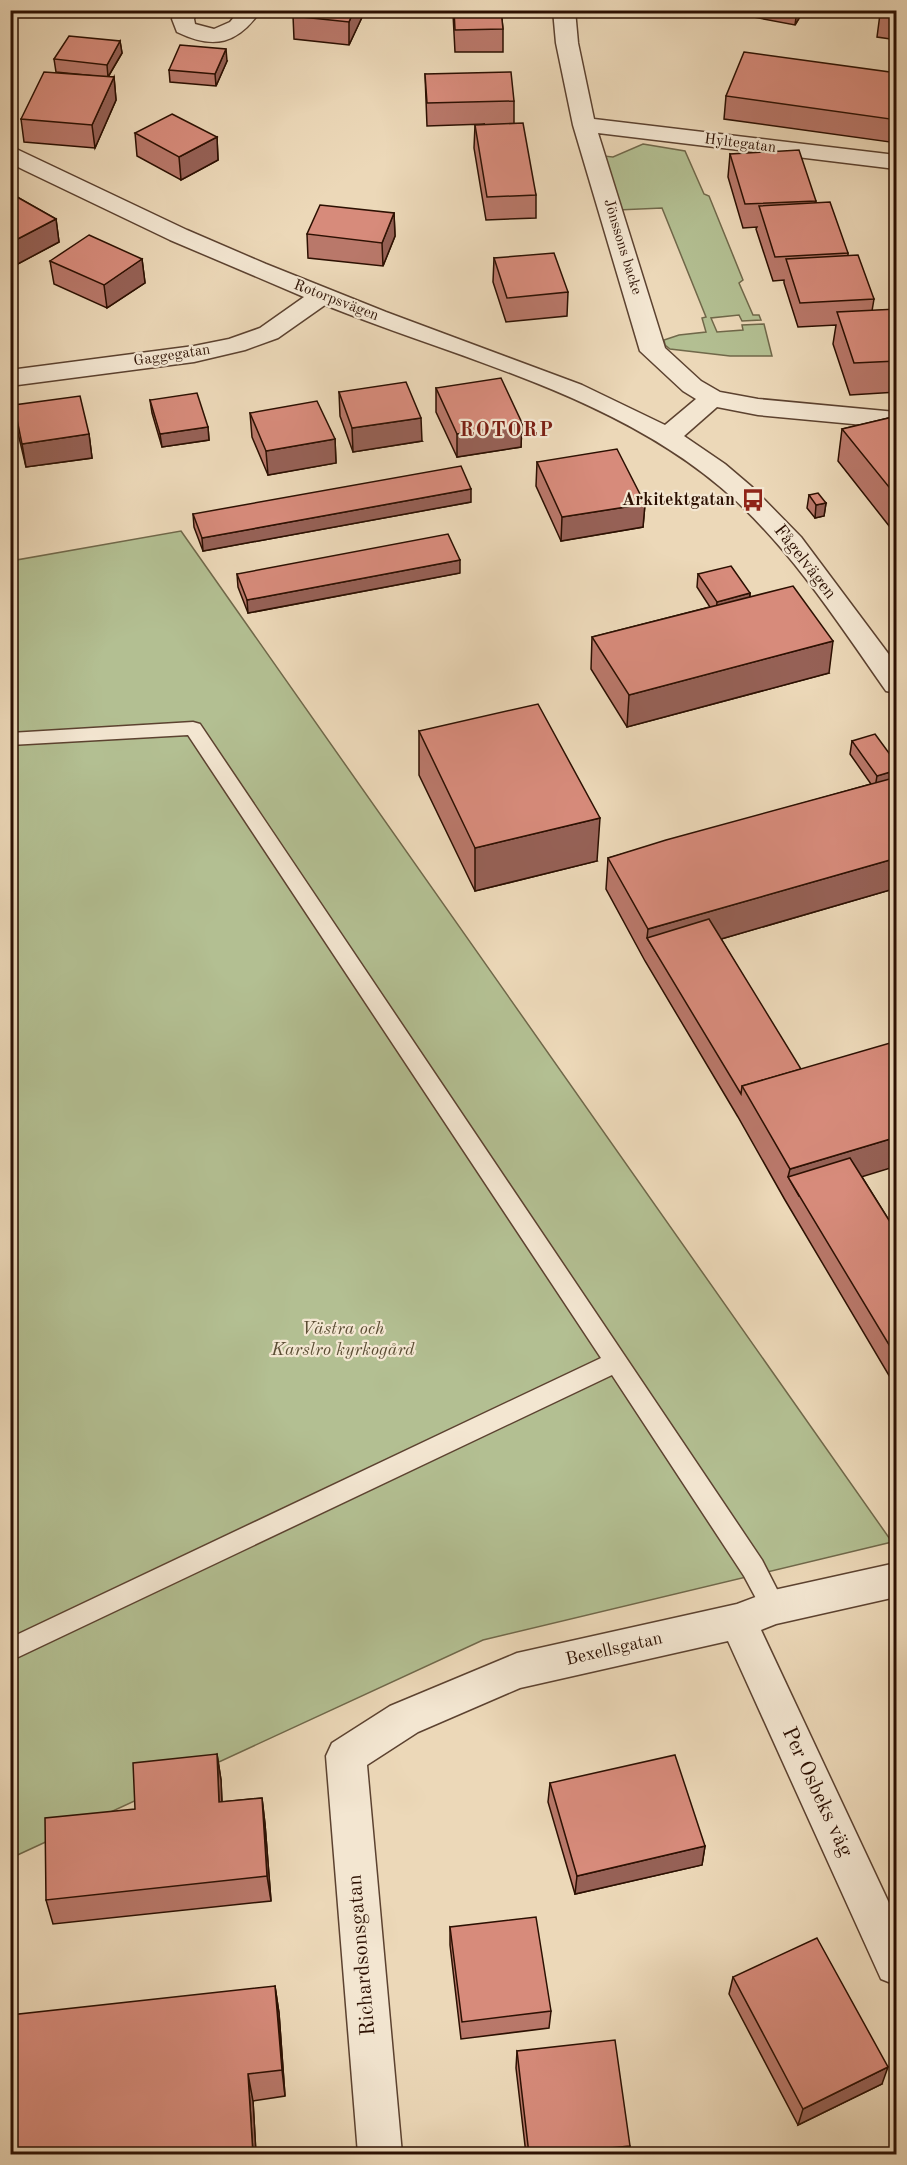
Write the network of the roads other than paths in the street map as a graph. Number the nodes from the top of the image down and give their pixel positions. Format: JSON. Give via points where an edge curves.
{"nodes":[{"id":1,"x":187,"y":10,"type":"edge"},
{"id":2,"x":251,"y":10,"type":"edge"},
{"id":3,"x":564,"y":10,"type":"edge"},
{"id":4,"x":584,"y":125,"type":"junction"},
{"id":5,"x":10,"y":153,"type":"edge"},
{"id":6,"x":897,"y":162,"type":"edge"},
{"id":7,"x":321,"y":297,"type":"junction"},
{"id":8,"x":10,"y":378,"type":"edge"},
{"id":9,"x":712,"y":398,"type":"junction"},
{"id":10,"x":897,"y":420,"type":"edge"},
{"id":11,"x":667,"y":437,"type":"junction"},
{"id":12,"x":897,"y":684,"type":"edge"},
{"id":13,"x":10,"y":739,"type":"edge"},
{"id":14,"x":616,"y":1362,"type":"junction"},
{"id":15,"x":897,"y":1580,"type":"edge"},
{"id":16,"x":756,"y":1614,"type":"junction"},
{"id":17,"x":10,"y":1650,"type":"edge"},
{"id":18,"x":346,"y":1756,"type":"joint"},
{"id":19,"x":897,"y":1964,"type":"edge"},
{"id":20,"x":380,"y":2154,"type":"edge"}],
"edges":[{"from":1,"to":2,"type":"street","via":[[185,27],[197,34],[227,34],[242,26]]},
{"from":3,"to":4,"type":"street","name":"Jönssons backe"},
{"from":4,"to":6,"type":"street","name":"Hyltegatan"},
{"from":4,"to":9,"type":"street","name":"Jönssons backe","via":[[653,351],[692,386]]},
{"from":5,"to":7,"type":"street","name":"Rotorpsvägen","via":[[155,224]]},
{"from":7,"to":8,"type":"street","name":"Gaggegatan","via":[[269,333],[236,345]]},
{"from":7,"to":11,"type":"street","name":"Rotorpsvägen","via":[[571,389]]},
{"from":9,"to":10,"type":"street","via":[[758,407]]},
{"from":9,"to":11,"type":"street"},
{"from":11,"to":12,"type":"street","name":"Fågelvägen","via":[[714,468],[779,526]]},
{"from":13,"to":14,"type":"lane","via":[[193,728]]},
{"from":14,"to":16,"type":"lane","via":[[753,1568]]},
{"from":14,"to":17,"type":"lane"},
{"from":15,"to":16,"type":"street","name":"Bexellsgatan"},
{"from":16,"to":18,"type":"street","name":"Bexellsgatan","via":[[517,1671],[404,1719]]},
{"from":16,"to":19,"type":"street","name":"Per Osbeks väg"},
{"from":18,"to":20,"type":"street","name":"Richardsonsgatan"}]}
